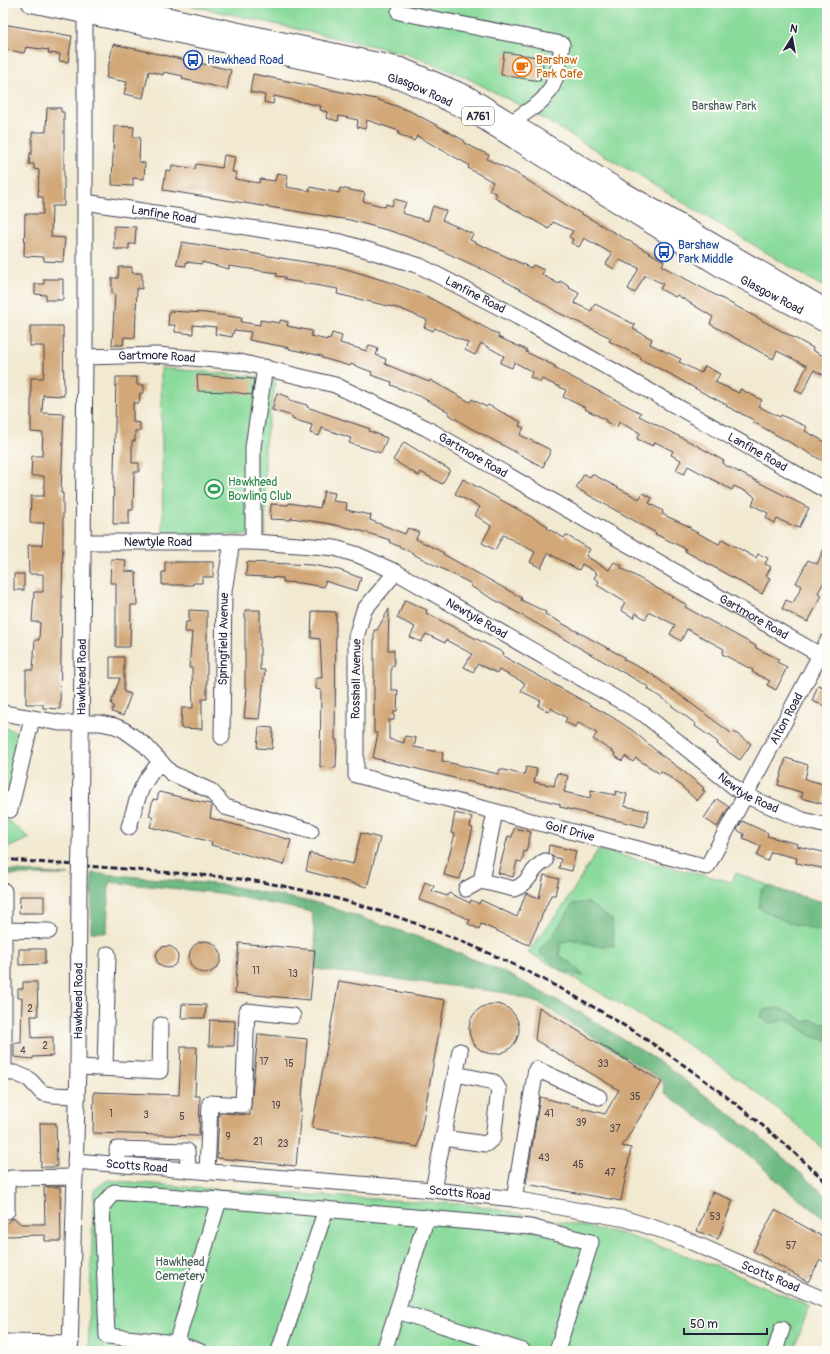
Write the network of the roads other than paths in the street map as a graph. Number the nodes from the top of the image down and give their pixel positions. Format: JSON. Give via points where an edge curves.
{"nodes":[{"id":1,"x":32,"y":3,"type":"edge"},
{"id":2,"x":105,"y":3,"type":"edge"},
{"id":3,"x":86,"y":8,"type":"edge"},
{"id":4,"x":399,"y":12,"type":"dead end"},
{"id":5,"x":508,"y":127,"type":"junction"},
{"id":6,"x":85,"y":202,"type":"junction"},
{"id":7,"x":827,"y":309,"type":"edge"},
{"id":8,"x":827,"y":324,"type":"edge"},
{"id":9,"x":85,"y":356,"type":"junction"},
{"id":10,"x":265,"y":368,"type":"junction"},
{"id":11,"x":827,"y":491,"type":"edge"},
{"id":12,"x":83,"y":542,"type":"junction"},
{"id":13,"x":232,"y":542,"type":"junction"},
{"id":14,"x":253,"y":542,"type":"junction"},
{"id":15,"x":396,"y":572,"type":"junction"},
{"id":16,"x":827,"y":642,"type":"edge"},
{"id":17,"x":823,"y":657,"type":"edge"},
{"id":18,"x":3,"y":713,"type":"edge"},
{"id":19,"x":32,"y":719,"type":"junction"},
{"id":20,"x":81,"y":724,"type":"junction"},
{"id":21,"x":222,"y":738,"type":"dead end"},
{"id":22,"x":161,"y":762,"type":"junction"},
{"id":23,"x":356,"y":775,"type":"joint"},
{"id":24,"x":744,"y":795,"type":"junction"},
{"id":25,"x":10,"y":810,"type":"dead end"},
{"id":26,"x":495,"y":812,"type":"junction"},
{"id":27,"x":827,"y":826,"type":"edge"},
{"id":28,"x":129,"y":827,"type":"dead end"},
{"id":29,"x":311,"y":831,"type":"dead end"},
{"id":30,"x":545,"y":861,"type":"dead end"},
{"id":31,"x":481,"y":881,"type":"junction"},
{"id":32,"x":466,"y":889,"type":"dead end"},
{"id":33,"x":4,"y":891,"type":"dead end"},
{"id":34,"x":4,"y":930,"type":"junction"},
{"id":35,"x":49,"y":931,"type":"dead end"},
{"id":36,"x":108,"y":954,"type":"dead end"},
{"id":37,"x":293,"y":1016,"type":"dead end"},
{"id":38,"x":161,"y":1025,"type":"dead end"},
{"id":39,"x":460,"y":1050,"type":"dead end"},
{"id":40,"x":78,"y":1068,"type":"junction"},
{"id":41,"x":105,"y":1068,"type":"junction"},
{"id":42,"x":3,"y":1073,"type":"edge"},
{"id":43,"x":456,"y":1074,"type":"junction"},
{"id":44,"x":77,"y":1096,"type":"junction"},
{"id":45,"x":599,"y":1097,"type":"dead end"},
{"id":46,"x":443,"y":1138,"type":"junction"},
{"id":47,"x":75,"y":1161,"type":"junction"},
{"id":48,"x":207,"y":1172,"type":"junction"},
{"id":49,"x":75,"y":1177,"type":"junction"},
{"id":50,"x":433,"y":1190,"type":"junction"},
{"id":51,"x":514,"y":1199,"type":"junction"},
{"id":52,"x":219,"y":1200,"type":"junction"},
{"id":53,"x":326,"y":1209,"type":"junction"},
{"id":54,"x":7,"y":1211,"type":"dead end"},
{"id":55,"x":427,"y":1217,"type":"junction"},
{"id":56,"x":827,"y":1301,"type":"edge"},
{"id":57,"x":397,"y":1311,"type":"junction"},
{"id":58,"x":782,"y":1329,"type":"dead end"},
{"id":59,"x":3,"y":1342,"type":"edge"},
{"id":60,"x":70,"y":1347,"type":"edge"},
{"id":61,"x":175,"y":1347,"type":"edge"},
{"id":62,"x":200,"y":1351,"type":"edge"},
{"id":63,"x":279,"y":1351,"type":"edge"},
{"id":64,"x":384,"y":1351,"type":"edge"},
{"id":65,"x":523,"y":1351,"type":"edge"},
{"id":66,"x":557,"y":1351,"type":"edge"},
{"id":67,"x":775,"y":1351,"type":"edge"}],
"edges":[{"from":1,"to":3,"type":"main road","name":"Glasgow Road","number":"A761"},
{"from":2,"to":5,"type":"main road","name":"Glasgow Road","number":"A761","via":[[401,67],[467,95]]},
{"from":3,"to":5,"type":"main road","name":"Glasgow Road","number":"A761","via":[[404,81]]},
{"from":3,"to":6,"type":"street","name":"Hawkhead Road"},
{"from":4,"to":5,"type":"street","via":[[562,44],[557,78],[540,102]]},
{"from":5,"to":7,"type":"main road","name":"Glasgow Road","number":"A761"},
{"from":5,"to":8,"type":"main road","name":"Glasgow Road","number":"A761","via":[[726,271]]},
{"from":6,"to":9,"type":"street","name":"Hawkhead Road"},
{"from":6,"to":11,"type":"street","name":"Lanfine Road","via":[[341,242],[420,266],[518,317]]},
{"from":9,"to":10,"type":"street","name":"Gartmore Road","via":[[157,355],[240,362]]},
{"from":9,"to":12,"type":"street","name":"Hawkhead Road"},
{"from":10,"to":14,"type":"street","via":[[253,447]]},
{"from":10,"to":17,"type":"street","name":"Gartmore Road","via":[[335,385],[426,428]]},
{"from":12,"to":13,"type":"street","name":"Newtyle Road"},
{"from":12,"to":20,"type":"street","name":"Hawkhead Road"},
{"from":13,"to":14,"type":"street","name":"Newtyle Road"},
{"from":13,"to":21,"type":"street","name":"Springfield Avenue","via":[[224,591]]},
{"from":14,"to":15,"type":"street","name":"Newtyle Road","via":[[335,548]]},
{"from":15,"to":23,"type":"street","name":"Rosshall Avenue","via":[[364,610],[356,637]]},
{"from":15,"to":24,"type":"street","name":"Newtyle Road","via":[[645,715]]},
{"from":16,"to":17,"type":"street","name":"Alton Road"},
{"from":17,"to":24,"type":"street","name":"Alton Road"},
{"from":18,"to":19,"type":"street"},
{"from":19,"to":20,"type":"street"},
{"from":19,"to":25,"type":"street"},
{"from":20,"to":22,"type":"street","via":[[107,724],[124,730],[145,745]]},
{"from":20,"to":40,"type":"street","name":"Hawkhead Road","bridge":true},
{"from":22,"to":28,"type":"street","via":[[143,784]]},
{"from":22,"to":29,"type":"street","via":[[171,773],[211,791],[225,807]]},
{"from":23,"to":26,"type":"street","name":"Golf Drive"},
{"from":24,"to":26,"type":"street","name":"Golf Drive","via":[[707,867]]},
{"from":24,"to":27,"type":"street","name":"Newtyle Road","via":[[803,820]]},
{"from":26,"to":31,"type":"street"},
{"from":30,"to":31,"type":"street","via":[[535,868],[528,881],[511,890]]},
{"from":31,"to":32,"type":"street"},
{"from":33,"to":34,"type":"street"},
{"from":34,"to":35,"type":"street"},
{"from":34,"to":42,"type":"street"},
{"from":36,"to":41,"type":"street"},
{"from":37,"to":48,"type":"street","via":[[247,1012],[243,1105],[210,1103]]},
{"from":38,"to":41,"type":"street","via":[[160,1071]]},
{"from":39,"to":43,"type":"street"},
{"from":40,"to":41,"type":"street"},
{"from":40,"to":44,"type":"street","name":"Hawkhead Road"},
{"from":42,"to":44,"type":"street","via":[[15,1073],[29,1079],[42,1093]]},
{"from":43,"to":46,"type":"street"},
{"from":43,"to":46,"type":"street","via":[[494,1082],[499,1090],[493,1138],[486,1144]]},
{"from":44,"to":47,"type":"street","name":"Hawkhead Road"},
{"from":45,"to":51,"type":"street","via":[[536,1069]]},
{"from":46,"to":50,"type":"street"},
{"from":47,"to":48,"type":"street","name":"Scotts Road"},
{"from":47,"to":49,"type":"street","name":"Hawkhead Road"},
{"from":48,"to":50,"type":"street","name":"Scotts Road"},
{"from":49,"to":54,"type":"street","via":[[11,1178],[7,1185]]},
{"from":49,"to":60,"type":"street","name":"Hawkhead Road"},
{"from":50,"to":51,"type":"street","name":"Scotts Road"},
{"from":51,"to":56,"type":"street","name":"Scotts Road","via":[[626,1219],[673,1234]]},
{"from":52,"to":53,"type":"street"},
{"from":52,"to":61,"type":"street"},
{"from":52,"to":61,"type":"street","via":[[114,1192],[102,1206],[107,1336]]},
{"from":53,"to":55,"type":"street"},
{"from":53,"to":63,"type":"street"},
{"from":55,"to":57,"type":"street"},
{"from":55,"to":66,"type":"street","via":[[530,1228],[591,1242]]},
{"from":57,"to":64,"type":"street"},
{"from":57,"to":65,"type":"street"},
{"from":58,"to":67,"type":"street"},
{"from":59,"to":60,"type":"street"},
{"from":61,"to":62,"type":"street"}]}
